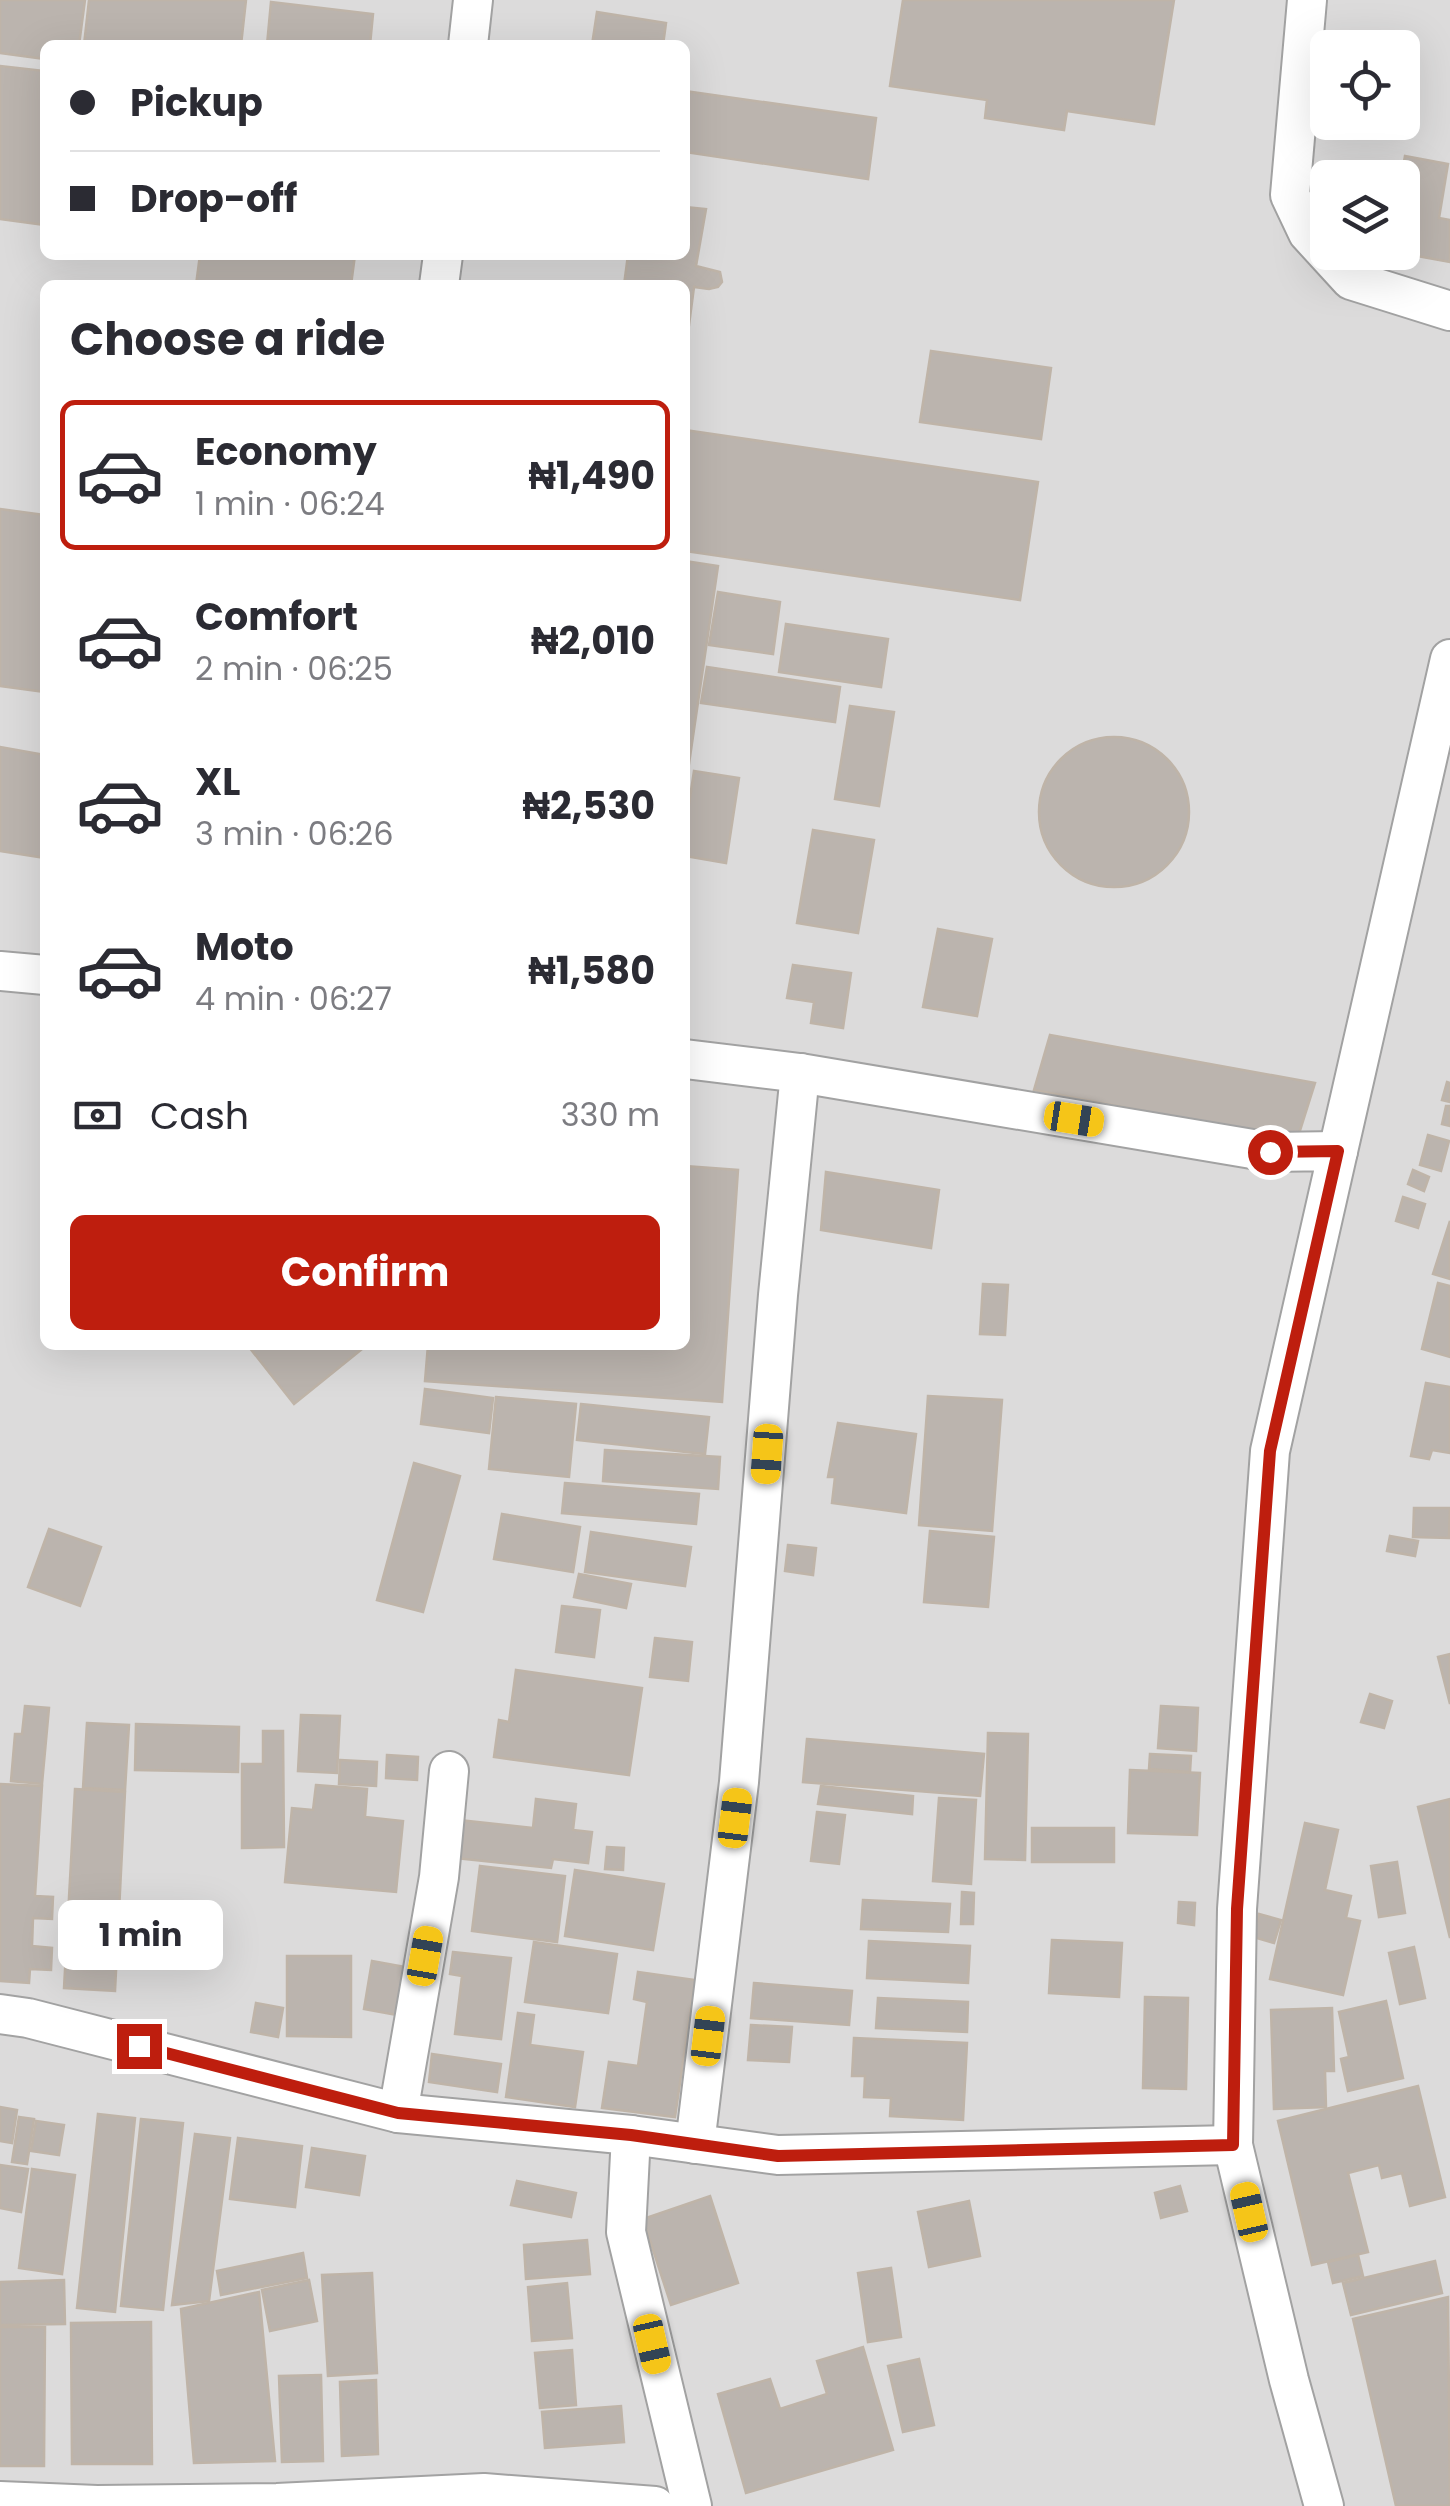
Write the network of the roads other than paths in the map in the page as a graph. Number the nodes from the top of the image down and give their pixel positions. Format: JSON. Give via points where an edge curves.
{"nodes":[{"id":1,"x":473,"y":0,"type":"edge"},
{"id":2,"x":1307,"y":0,"type":"edge"},
{"id":3,"x":469,"y":40,"type":"edge"},
{"id":4,"x":1450,"y":311,"type":"edge"},
{"id":5,"x":1450,"y":659,"type":"edge"},
{"id":6,"x":0,"y":971,"type":"edge"},
{"id":7,"x":40,"y":975,"type":"edge"},
{"id":8,"x":690,"y":1059,"type":"edge"},
{"id":9,"x":800,"y":1074,"type":"junction"},
{"id":10,"x":1338,"y":1151,"type":"junction"},
{"id":11,"x":449,"y":1771,"type":"dead end"},
{"id":12,"x":0,"y":2014,"type":"edge"},
{"id":13,"x":398,"y":2113,"type":"junction"},
{"id":14,"x":631,"y":2135,"type":"junction"},
{"id":15,"x":695,"y":2144,"type":"junction"},
{"id":16,"x":1233,"y":2145,"type":"junction"},
{"id":17,"x":0,"y":2501,"type":"edge"},
{"id":18,"x":655,"y":2506,"type":"edge"},
{"id":19,"x":692,"y":2506,"type":"edge"},
{"id":20,"x":1324,"y":2506,"type":"edge"}],
"edges":[{"from":1,"to":3,"type":"street"},
{"from":2,"to":4,"type":"street","via":[[1290,195],[1308,234],[1351,280]]},
{"from":5,"to":10,"type":"street"},
{"from":6,"to":7,"type":"street"},
{"from":8,"to":9,"type":"street"},
{"from":9,"to":10,"type":"street","via":[[1270,1152]]},
{"from":9,"to":15,"type":"street","via":[[739,1782]]},
{"from":10,"to":16,"type":"street","via":[[1270,1451],[1237,1909]]},
{"from":11,"to":13,"type":"street","via":[[439,1877]]},
{"from":12,"to":13,"type":"street"},
{"from":13,"to":14,"type":"street"},
{"from":14,"to":15,"type":"street"},
{"from":14,"to":19,"type":"street","via":[[626,2232]]},
{"from":15,"to":16,"type":"street","via":[[778,2156]]},
{"from":16,"to":20,"type":"street"},
{"from":17,"to":18,"type":"street","via":[[276,2503],[484,2493]]}]}
